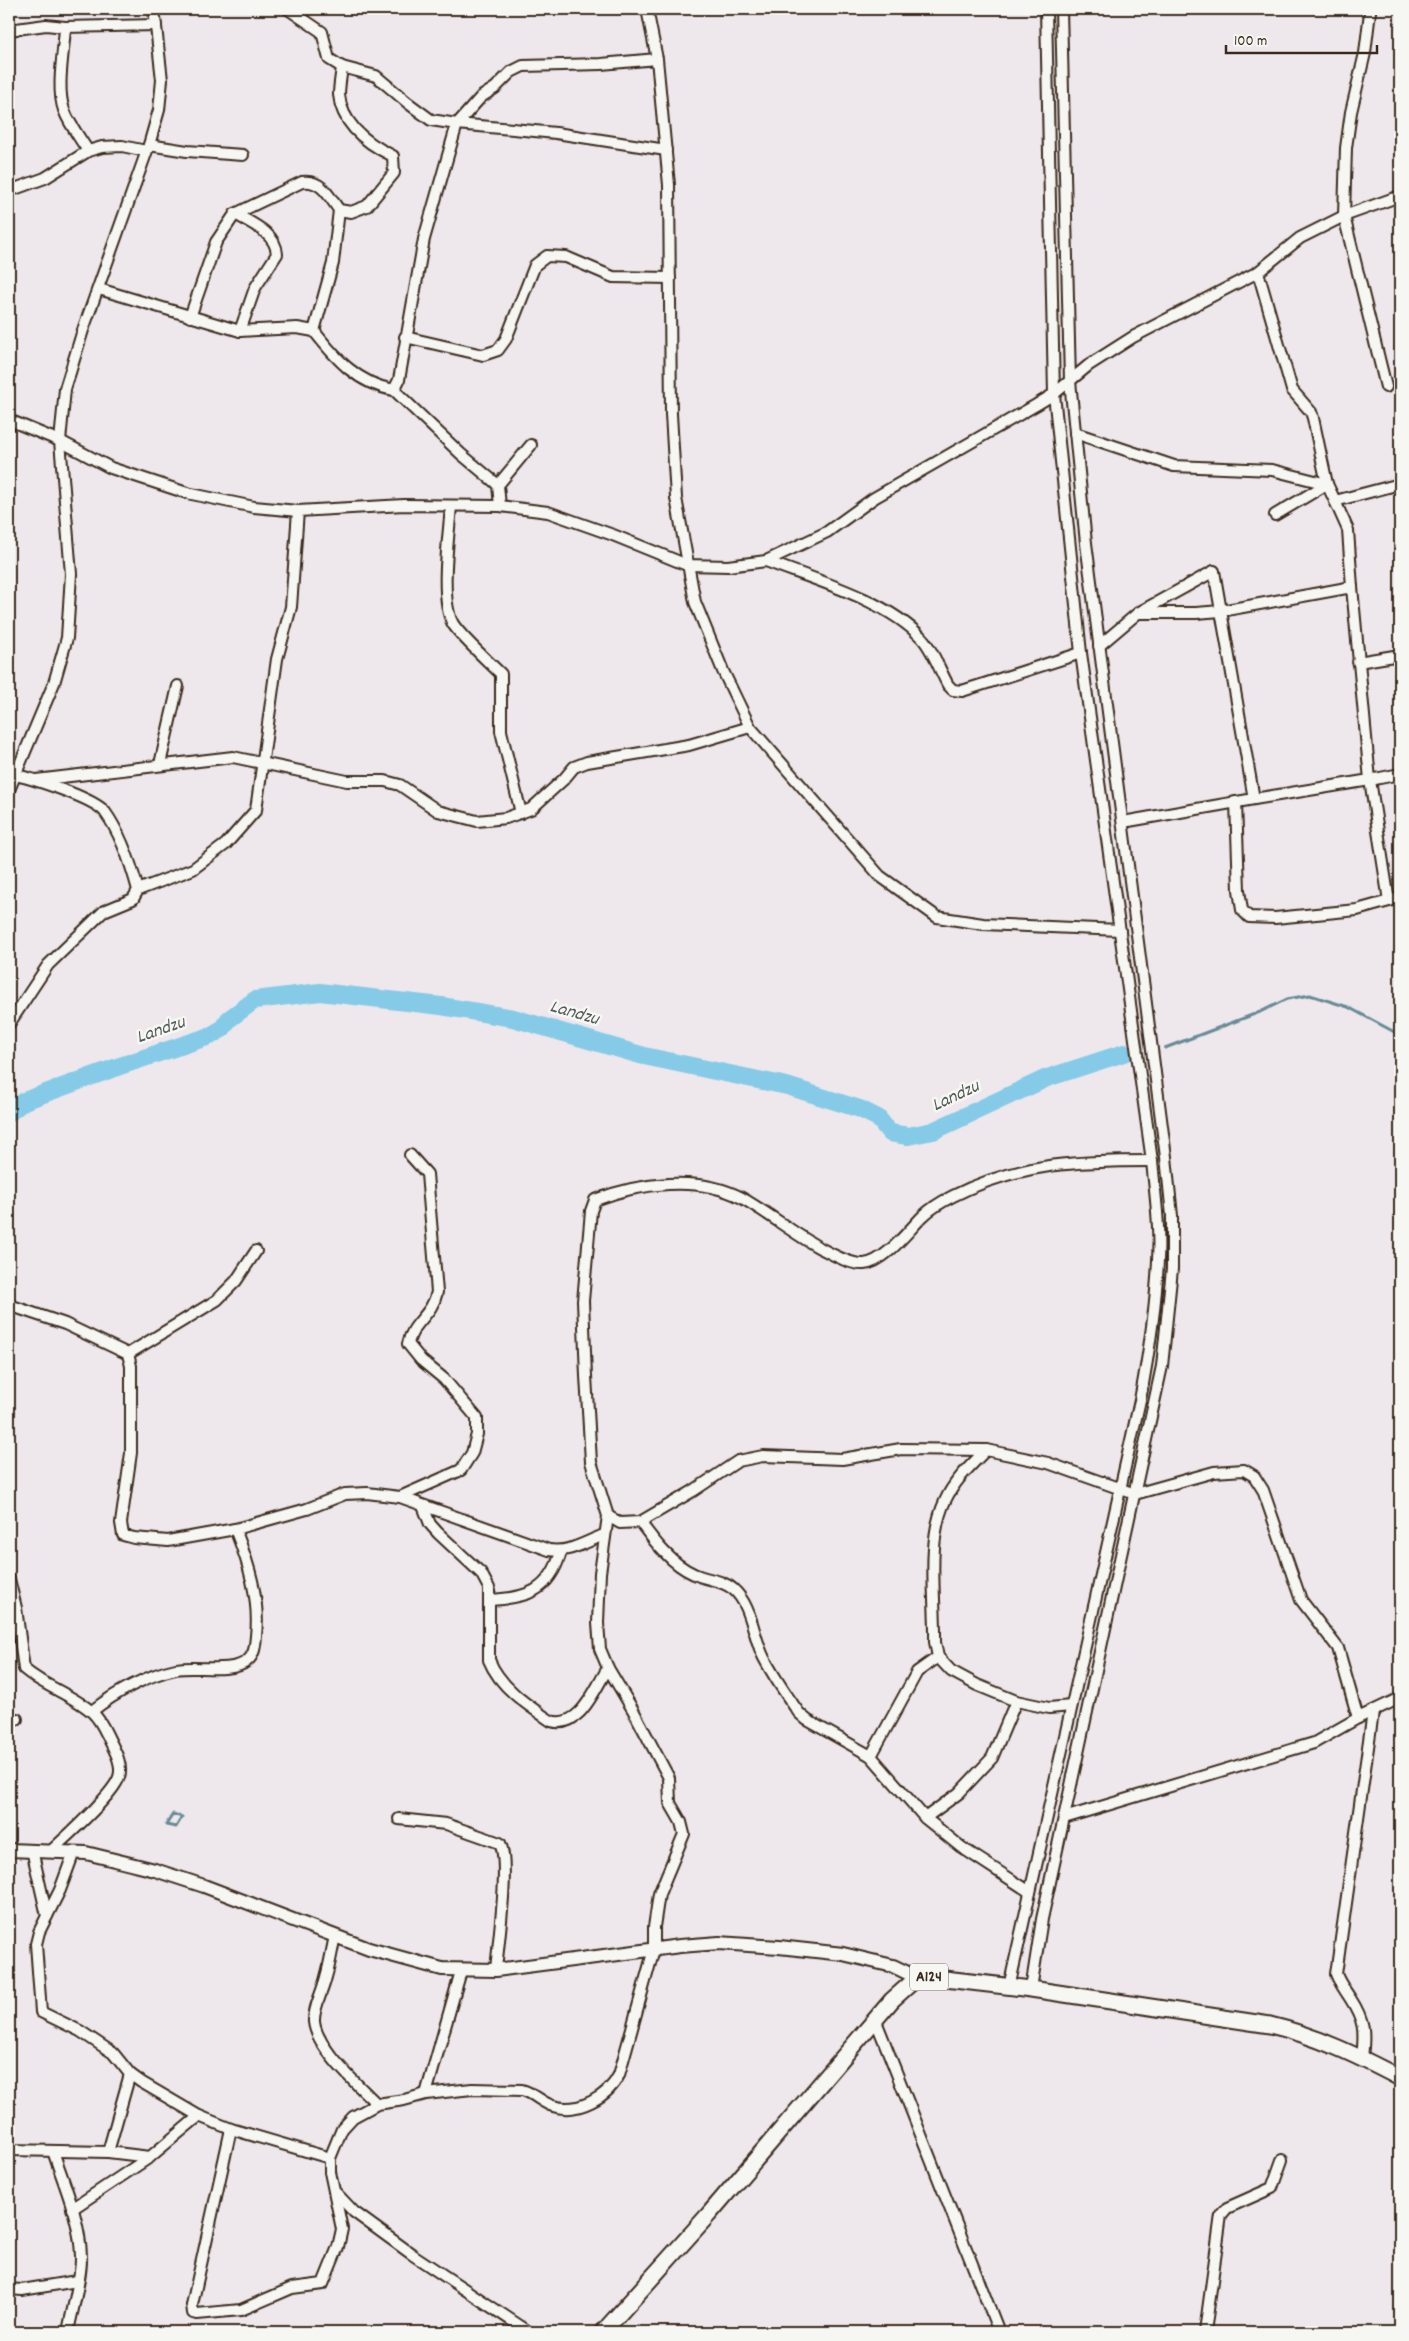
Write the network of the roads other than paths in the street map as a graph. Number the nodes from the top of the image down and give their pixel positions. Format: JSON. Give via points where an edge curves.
{"nodes":[{"id":1,"x":154,"y":9,"type":"edge"},
{"id":2,"x":288,"y":9,"type":"edge"},
{"id":3,"x":647,"y":9,"type":"edge"},
{"id":4,"x":1046,"y":9,"type":"edge"},
{"id":5,"x":1061,"y":9,"type":"edge"},
{"id":6,"x":1370,"y":12,"type":"dead end"},
{"id":7,"x":156,"y":25,"type":"junction"},
{"id":8,"x":65,"y":27,"type":"junction"},
{"id":9,"x":9,"y":30,"type":"edge"},
{"id":10,"x":657,"y":59,"type":"junction"},
{"id":11,"x":342,"y":67,"type":"junction"},
{"id":12,"x":457,"y":124,"type":"junction"},
{"id":13,"x":148,"y":148,"type":"junction"},
{"id":14,"x":666,"y":150,"type":"junction"},
{"id":15,"x":88,"y":151,"type":"junction"},
{"id":16,"x":243,"y":155,"type":"dead end"},
{"id":17,"x":9,"y":191,"type":"edge"},
{"id":18,"x":1400,"y":196,"type":"edge"},
{"id":19,"x":339,"y":210,"type":"junction"},
{"id":20,"x":235,"y":214,"type":"junction"},
{"id":21,"x":1344,"y":216,"type":"junction"},
{"id":22,"x":1258,"y":272,"type":"junction"},
{"id":23,"x":670,"y":278,"type":"junction"},
{"id":24,"x":99,"y":289,"type":"junction"},
{"id":25,"x":190,"y":317,"type":"junction"},
{"id":26,"x":240,"y":331,"type":"junction"},
{"id":27,"x":314,"y":331,"type":"junction"},
{"id":28,"x":405,"y":337,"type":"junction"},
{"id":29,"x":1070,"y":381,"type":"junction"},
{"id":30,"x":1386,"y":387,"type":"dead end"},
{"id":31,"x":394,"y":390,"type":"junction"},
{"id":32,"x":1054,"y":394,"type":"junction"},
{"id":33,"x":9,"y":420,"type":"edge"},
{"id":34,"x":1075,"y":433,"type":"junction"},
{"id":35,"x":60,"y":441,"type":"junction"},
{"id":36,"x":532,"y":446,"type":"dead end"},
{"id":37,"x":1327,"y":484,"type":"junction"},
{"id":38,"x":1400,"y":484,"type":"edge"},
{"id":39,"x":498,"y":485,"type":"junction"},
{"id":40,"x":1336,"y":502,"type":"junction"},
{"id":41,"x":451,"y":506,"type":"junction"},
{"id":42,"x":500,"y":506,"type":"junction"},
{"id":43,"x":298,"y":511,"type":"junction"},
{"id":44,"x":1275,"y":515,"type":"dead end"},
{"id":45,"x":766,"y":561,"type":"junction"},
{"id":46,"x":688,"y":564,"type":"junction"},
{"id":47,"x":1352,"y":588,"type":"junction"},
{"id":48,"x":1221,"y":611,"type":"junction"},
{"id":49,"x":1138,"y":613,"type":"junction"},
{"id":50,"x":1098,"y":646,"type":"junction"},
{"id":51,"x":1081,"y":653,"type":"junction"},
{"id":52,"x":1400,"y":655,"type":"edge"},
{"id":53,"x":1358,"y":662,"type":"junction"},
{"id":54,"x":178,"y":686,"type":"dead end"},
{"id":55,"x":750,"y":727,"type":"junction"},
{"id":56,"x":264,"y":763,"type":"junction"},
{"id":57,"x":160,"y":764,"type":"junction"},
{"id":58,"x":12,"y":774,"type":"edge"},
{"id":59,"x":1400,"y":774,"type":"edge"},
{"id":60,"x":36,"y":780,"type":"junction"},
{"id":61,"x":1370,"y":780,"type":"junction"},
{"id":62,"x":9,"y":790,"type":"edge"},
{"id":63,"x":1254,"y":799,"type":"junction"},
{"id":64,"x":1236,"y":802,"type":"junction"},
{"id":65,"x":521,"y":812,"type":"junction"},
{"id":66,"x":1123,"y":822,"type":"junction"},
{"id":67,"x":138,"y":890,"type":"junction"},
{"id":68,"x":1400,"y":898,"type":"edge"},
{"id":69,"x":1389,"y":901,"type":"junction"},
{"id":70,"x":1120,"y":930,"type":"junction"},
{"id":71,"x":9,"y":1024,"type":"edge"},
{"id":72,"x":410,"y":1155,"type":"dead end"},
{"id":73,"x":1152,"y":1161,"type":"junction"},
{"id":74,"x":256,"y":1251,"type":"dead end"},
{"id":75,"x":9,"y":1305,"type":"edge"},
{"id":76,"x":128,"y":1354,"type":"junction"},
{"id":77,"x":986,"y":1450,"type":"junction"},
{"id":78,"x":1120,"y":1490,"type":"junction"},
{"id":79,"x":1135,"y":1494,"type":"junction"},
{"id":80,"x":400,"y":1497,"type":"junction"},
{"id":81,"x":423,"y":1506,"type":"junction"},
{"id":82,"x":608,"y":1516,"type":"junction"},
{"id":83,"x":640,"y":1522,"type":"junction"},
{"id":84,"x":235,"y":1529,"type":"junction"},
{"id":85,"x":604,"y":1535,"type":"junction"},
{"id":86,"x":561,"y":1552,"type":"junction"},
{"id":87,"x":9,"y":1578,"type":"edge"},
{"id":88,"x":489,"y":1600,"type":"junction"},
{"id":89,"x":938,"y":1657,"type":"junction"},
{"id":90,"x":608,"y":1668,"type":"junction"},
{"id":91,"x":1400,"y":1698,"type":"edge"},
{"id":92,"x":1016,"y":1701,"type":"junction"},
{"id":93,"x":1071,"y":1706,"type":"junction"},
{"id":94,"x":92,"y":1711,"type":"junction"},
{"id":95,"x":1373,"y":1712,"type":"junction"},
{"id":96,"x":1358,"y":1718,"type":"junction"},
{"id":97,"x":871,"y":1756,"type":"junction"},
{"id":98,"x":925,"y":1818,"type":"junction"},
{"id":99,"x":1064,"y":1818,"type":"junction"},
{"id":100,"x":399,"y":1819,"type":"dead end"},
{"id":101,"x":9,"y":1850,"type":"edge"},
{"id":102,"x":32,"y":1850,"type":"junction"},
{"id":103,"x":52,"y":1850,"type":"junction"},
{"id":104,"x":74,"y":1852,"type":"junction"},
{"id":105,"x":1030,"y":1892,"type":"junction"},
{"id":106,"x":47,"y":1916,"type":"junction"},
{"id":107,"x":335,"y":1936,"type":"junction"},
{"id":108,"x":654,"y":1949,"type":"junction"},
{"id":109,"x":496,"y":1970,"type":"junction"},
{"id":110,"x":461,"y":1971,"type":"junction"},
{"id":111,"x":918,"y":1978,"type":"junction"},
{"id":112,"x":1009,"y":1987,"type":"junction"},
{"id":113,"x":1031,"y":1990,"type":"junction"},
{"id":114,"x":876,"y":2021,"type":"junction"},
{"id":115,"x":1362,"y":2058,"type":"junction"},
{"id":116,"x":130,"y":2074,"type":"junction"},
{"id":117,"x":1400,"y":2078,"type":"edge"},
{"id":118,"x":426,"y":2094,"type":"junction"},
{"id":119,"x":377,"y":2104,"type":"junction"},
{"id":120,"x":199,"y":2116,"type":"junction"},
{"id":121,"x":231,"y":2129,"type":"junction"},
{"id":122,"x":9,"y":2150,"type":"edge"},
{"id":123,"x":53,"y":2151,"type":"junction"},
{"id":124,"x":108,"y":2152,"type":"junction"},
{"id":125,"x":150,"y":2157,"type":"junction"},
{"id":126,"x":330,"y":2158,"type":"junction"},
{"id":127,"x":1282,"y":2160,"type":"dead end"},
{"id":128,"x":334,"y":2192,"type":"junction"},
{"id":129,"x":72,"y":2209,"type":"junction"},
{"id":130,"x":77,"y":2281,"type":"junction"},
{"id":131,"x":9,"y":2289,"type":"edge"},
{"id":132,"x":68,"y":2332,"type":"edge"},
{"id":133,"x":529,"y":2332,"type":"edge"},
{"id":134,"x":603,"y":2332,"type":"edge"},
{"id":135,"x":999,"y":2332,"type":"edge"},
{"id":136,"x":1205,"y":2332,"type":"edge"}],
"edges":[{"from":1,"to":7,"type":"street"},
{"from":2,"to":11,"type":"street","via":[[322,32],[328,59]]},
{"from":3,"to":10,"type":"street"},
{"from":4,"to":32,"type":"street"},
{"from":5,"to":29,"type":"street"},
{"from":6,"to":21,"type":"street","via":[[1346,148]]},
{"from":7,"to":8,"type":"street"},
{"from":7,"to":13,"type":"street","via":[[162,80],[159,110]]},
{"from":8,"to":9,"type":"street","via":[[46,25]]},
{"from":8,"to":15,"type":"street","via":[[60,88],[62,104]]},
{"from":10,"to":12,"type":"street","via":[[523,66],[481,97]]},
{"from":10,"to":14,"type":"street"},
{"from":11,"to":12,"type":"street","via":[[376,76],[431,120]]},
{"from":11,"to":19,"type":"street","via":[[339,94],[342,110],[355,129],[376,147],[393,156],[395,163],[394,173],[367,206],[350,212]]},
{"from":12,"to":14,"type":"street","via":[[556,133]]},
{"from":12,"to":28,"type":"street","via":[[424,239]]},
{"from":13,"to":15,"type":"street","via":[[102,147]]},
{"from":13,"to":16,"type":"street"},
{"from":13,"to":24,"type":"street"},
{"from":14,"to":23,"type":"street"},
{"from":15,"to":17,"type":"street","via":[[45,178]]},
{"from":18,"to":21,"type":"street"},
{"from":19,"to":20,"type":"street","via":[[319,184],[310,181]]},
{"from":19,"to":27,"type":"street","via":[[333,263]]},
{"from":20,"to":25,"type":"street","via":[[216,242]]},
{"from":20,"to":26,"type":"street","via":[[264,231],[274,241],[278,254],[255,288]]},
{"from":21,"to":22,"type":"street","via":[[1292,243]]},
{"from":21,"to":30,"type":"street"},
{"from":22,"to":29,"type":"street","via":[[1133,337],[1088,365]]},
{"from":22,"to":37,"type":"street","via":[[1292,390],[1313,418]]},
{"from":23,"to":28,"type":"street","via":[[614,277],[566,258],[547,256],[535,265],[506,339],[498,350],[484,355]]},
{"from":23,"to":46,"type":"street","via":[[671,414],[676,498]]},
{"from":24,"to":25,"type":"street"},
{"from":24,"to":35,"type":"street","via":[[65,389]]},
{"from":25,"to":26,"type":"street"},
{"from":26,"to":27,"type":"street","via":[[297,328]]},
{"from":27,"to":31,"type":"street","via":[[333,356],[348,369],[380,388]]},
{"from":28,"to":31,"type":"street","via":[[399,380]]},
{"from":29,"to":32,"type":"street"},
{"from":29,"to":34,"type":"street"},
{"from":31,"to":39,"type":"street"},
{"from":32,"to":45,"type":"street","via":[[874,498],[827,532]]},
{"from":32,"to":51,"type":"street"},
{"from":33,"to":35,"type":"street"},
{"from":34,"to":37,"type":"street","via":[[1174,466],[1272,470]]},
{"from":34,"to":50,"type":"street"},
{"from":35,"to":43,"type":"street","via":[[112,468],[187,493],[254,507]]},
{"from":35,"to":58,"type":"street","via":[[71,574],[66,638],[54,683]]},
{"from":36,"to":39,"type":"street"},
{"from":37,"to":40,"type":"street"},
{"from":37,"to":44,"type":"street"},
{"from":38,"to":40,"type":"street"},
{"from":39,"to":42,"type":"street"},
{"from":40,"to":47,"type":"street","via":[[1348,530]]},
{"from":41,"to":42,"type":"street"},
{"from":41,"to":43,"type":"street","via":[[404,505]]},
{"from":41,"to":65,"type":"street","via":[[446,585],[448,610],[454,624],[500,674],[501,731]]},
{"from":42,"to":46,"type":"street","via":[[548,512]]},
{"from":43,"to":56,"type":"street","via":[[291,608],[277,659]]},
{"from":45,"to":46,"type":"street","via":[[728,566]]},
{"from":45,"to":51,"type":"street","via":[[868,602],[900,619],[923,640],[953,690],[962,691]]},
{"from":46,"to":55,"type":"street","via":[[695,602]]},
{"from":47,"to":48,"type":"street"},
{"from":47,"to":53,"type":"street"},
{"from":48,"to":49,"type":"street"},
{"from":48,"to":49,"type":"street","via":[[1214,571]]},
{"from":48,"to":63,"type":"street"},
{"from":49,"to":50,"type":"street"},
{"from":50,"to":66,"type":"street"},
{"from":51,"to":70,"type":"street"},
{"from":52,"to":53,"type":"street"},
{"from":53,"to":61,"type":"street"},
{"from":54,"to":57,"type":"street"},
{"from":55,"to":65,"type":"street","via":[[689,745],[587,762],[574,767],[531,809]]},
{"from":55,"to":70,"type":"street","via":[[880,876],[937,917],[983,924]]},
{"from":56,"to":57,"type":"street","via":[[233,757]]},
{"from":56,"to":65,"type":"street","via":[[347,780],[385,780],[400,785],[438,810],[477,821],[506,818]]},
{"from":56,"to":67,"type":"street","via":[[256,810],[226,844],[193,870]]},
{"from":57,"to":60,"type":"street"},
{"from":58,"to":60,"type":"street"},
{"from":58,"to":62,"type":"street"},
{"from":59,"to":61,"type":"street"},
{"from":60,"to":67,"type":"street","via":[[104,810],[134,872]]},
{"from":61,"to":63,"type":"street"},
{"from":61,"to":69,"type":"street"},
{"from":63,"to":64,"type":"street"},
{"from":64,"to":66,"type":"street"},
{"from":64,"to":69,"type":"street","via":[[1239,890],[1242,910],[1249,918],[1357,910]]},
{"from":66,"to":79,"type":"street","via":[[1172,1216],[1168,1322]]},
{"from":67,"to":71,"type":"street","via":[[133,898],[104,911],[48,965]]},
{"from":68,"to":69,"type":"street"},
{"from":70,"to":73,"type":"street"},
{"from":72,"to":80,"type":"street","via":[[427,1174],[437,1292],[434,1306],[410,1334],[408,1344],[444,1379],[476,1418],[477,1434],[472,1453],[461,1470]]},
{"from":73,"to":78,"type":"street","via":[[1158,1258],[1152,1336]]},
{"from":73,"to":82,"type":"street","via":[[1078,1161],[1022,1170],[953,1196],[923,1216],[902,1240],[872,1262],[863,1264],[826,1251],[741,1198],[704,1184],[658,1185],[595,1200],[591,1211],[583,1301],[591,1462]]},
{"from":74,"to":76,"type":"street","via":[[236,1281],[216,1300]]},
{"from":75,"to":76,"type":"street","via":[[65,1324]]},
{"from":76,"to":84,"type":"street","via":[[131,1366],[130,1453],[121,1523],[123,1535],[168,1541]]},
{"from":77,"to":78,"type":"street","via":[[1048,1463]]},
{"from":77,"to":83,"type":"street","via":[[901,1449],[842,1459],[763,1456],[738,1461]]},
{"from":77,"to":89,"type":"street","via":[[961,1475],[945,1500],[935,1528],[935,1642]]},
{"from":78,"to":79,"type":"street"},
{"from":78,"to":93,"type":"street"},
{"from":79,"to":96,"type":"street","via":[[1214,1472],[1244,1470],[1254,1476],[1263,1490],[1301,1600],[1338,1648]]},
{"from":79,"to":99,"type":"street"},
{"from":80,"to":81,"type":"street"},
{"from":80,"to":84,"type":"street","via":[[345,1494],[308,1509]]},
{"from":81,"to":86,"type":"street","via":[[520,1541]]},
{"from":81,"to":88,"type":"street","via":[[430,1524],[481,1573],[489,1588]]},
{"from":82,"to":83,"type":"street","via":[[620,1522]]},
{"from":82,"to":85,"type":"street"},
{"from":83,"to":97,"type":"street","via":[[656,1544],[680,1565],[733,1589],[748,1611],[764,1658],[799,1713]]},
{"from":84,"to":94,"type":"street","via":[[254,1587],[257,1622],[252,1656],[247,1662],[235,1666],[168,1672],[107,1699]]},
{"from":85,"to":86,"type":"street"},
{"from":85,"to":90,"type":"street","via":[[598,1623],[600,1649]]},
{"from":86,"to":88,"type":"street","via":[[550,1577],[535,1591],[516,1599]]},
{"from":87,"to":94,"type":"street","via":[[24,1669]]},
{"from":88,"to":90,"type":"street","via":[[488,1652],[492,1669],[508,1688],[551,1721],[559,1724],[568,1722],[580,1713]]},
{"from":89,"to":92,"type":"street","via":[[951,1672]]},
{"from":89,"to":97,"type":"street","via":[[917,1672]]},
{"from":90,"to":108,"type":"street","via":[[668,1778],[670,1803],[684,1834],[659,1894]]},
{"from":91,"to":95,"type":"street"},
{"from":92,"to":93,"type":"street","via":[[1048,1708]]},
{"from":92,"to":98,"type":"street","via":[[992,1758],[959,1793]]},
{"from":93,"to":105,"type":"street"},
{"from":94,"to":103,"type":"street","via":[[113,1746],[120,1766],[119,1777],[87,1816]]},
{"from":95,"to":96,"type":"street"},
{"from":95,"to":115,"type":"street","via":[[1336,1974],[1362,2017]]},
{"from":96,"to":99,"type":"street","via":[[1314,1743]]},
{"from":97,"to":98,"type":"street"},
{"from":98,"to":105,"type":"street","via":[[961,1847]]},
{"from":99,"to":113,"type":"street","via":[[1042,1919]]},
{"from":100,"to":109,"type":"street","via":[[446,1824],[500,1843],[504,1856]]},
{"from":101,"to":102,"type":"main road"},
{"from":102,"to":103,"type":"main road"},
{"from":102,"to":106,"type":"street"},
{"from":103,"to":104,"type":"main road"},
{"from":104,"to":106,"type":"street"},
{"from":104,"to":107,"type":"main road","via":[[116,1859],[204,1886]]},
{"from":105,"to":112,"type":"street"},
{"from":106,"to":116,"type":"street","via":[[36,1944],[41,2012],[113,2052]]},
{"from":107,"to":110,"type":"main road","via":[[412,1962]]},
{"from":107,"to":119,"type":"street","via":[[315,2014],[316,2027],[324,2046],[338,2064]]},
{"from":108,"to":109,"type":"main road"},
{"from":108,"to":111,"type":"main road","via":[[719,1943],[843,1954],[894,1966]]},
{"from":108,"to":118,"type":"street","via":[[619,2075],[607,2092],[587,2104],[566,2108],[552,2106],[522,2090],[472,2089]]},
{"from":109,"to":110,"type":"main road"},
{"from":110,"to":118,"type":"street"},
{"from":111,"to":112,"type":"highway","number":"A124"},
{"from":111,"to":114,"type":"highway","number":"A124","via":[[892,2000]]},
{"from":112,"to":113,"type":"highway","number":"A124"},
{"from":113,"to":115,"type":"highway","number":"A124","via":[[1270,2025],[1328,2042]]},
{"from":114,"to":134,"type":"highway","number":"A124"},
{"from":114,"to":135,"type":"street"},
{"from":115,"to":117,"type":"highway","number":"A124"},
{"from":116,"to":120,"type":"street"},
{"from":116,"to":124,"type":"street"},
{"from":118,"to":119,"type":"street"},
{"from":119,"to":126,"type":"street","via":[[357,2114],[342,2128]]},
{"from":120,"to":121,"type":"street"},
{"from":120,"to":125,"type":"street"},
{"from":121,"to":126,"type":"street"},
{"from":121,"to":128,"type":"street","via":[[192,2305],[193,2313],[241,2310],[292,2288],[321,2286],[342,2229]]},
{"from":122,"to":123,"type":"street"},
{"from":123,"to":124,"type":"street"},
{"from":123,"to":129,"type":"street"},
{"from":124,"to":125,"type":"street"},
{"from":125,"to":129,"type":"street"},
{"from":126,"to":128,"type":"street"},
{"from":127,"to":136,"type":"street","via":[[1272,2188],[1227,2208],[1221,2215]]},
{"from":128,"to":133,"type":"street","via":[[354,2212],[413,2255]]},
{"from":129,"to":130,"type":"street","via":[[82,2258]]},
{"from":130,"to":131,"type":"street","via":[[22,2290]]},
{"from":130,"to":132,"type":"street"}]}
